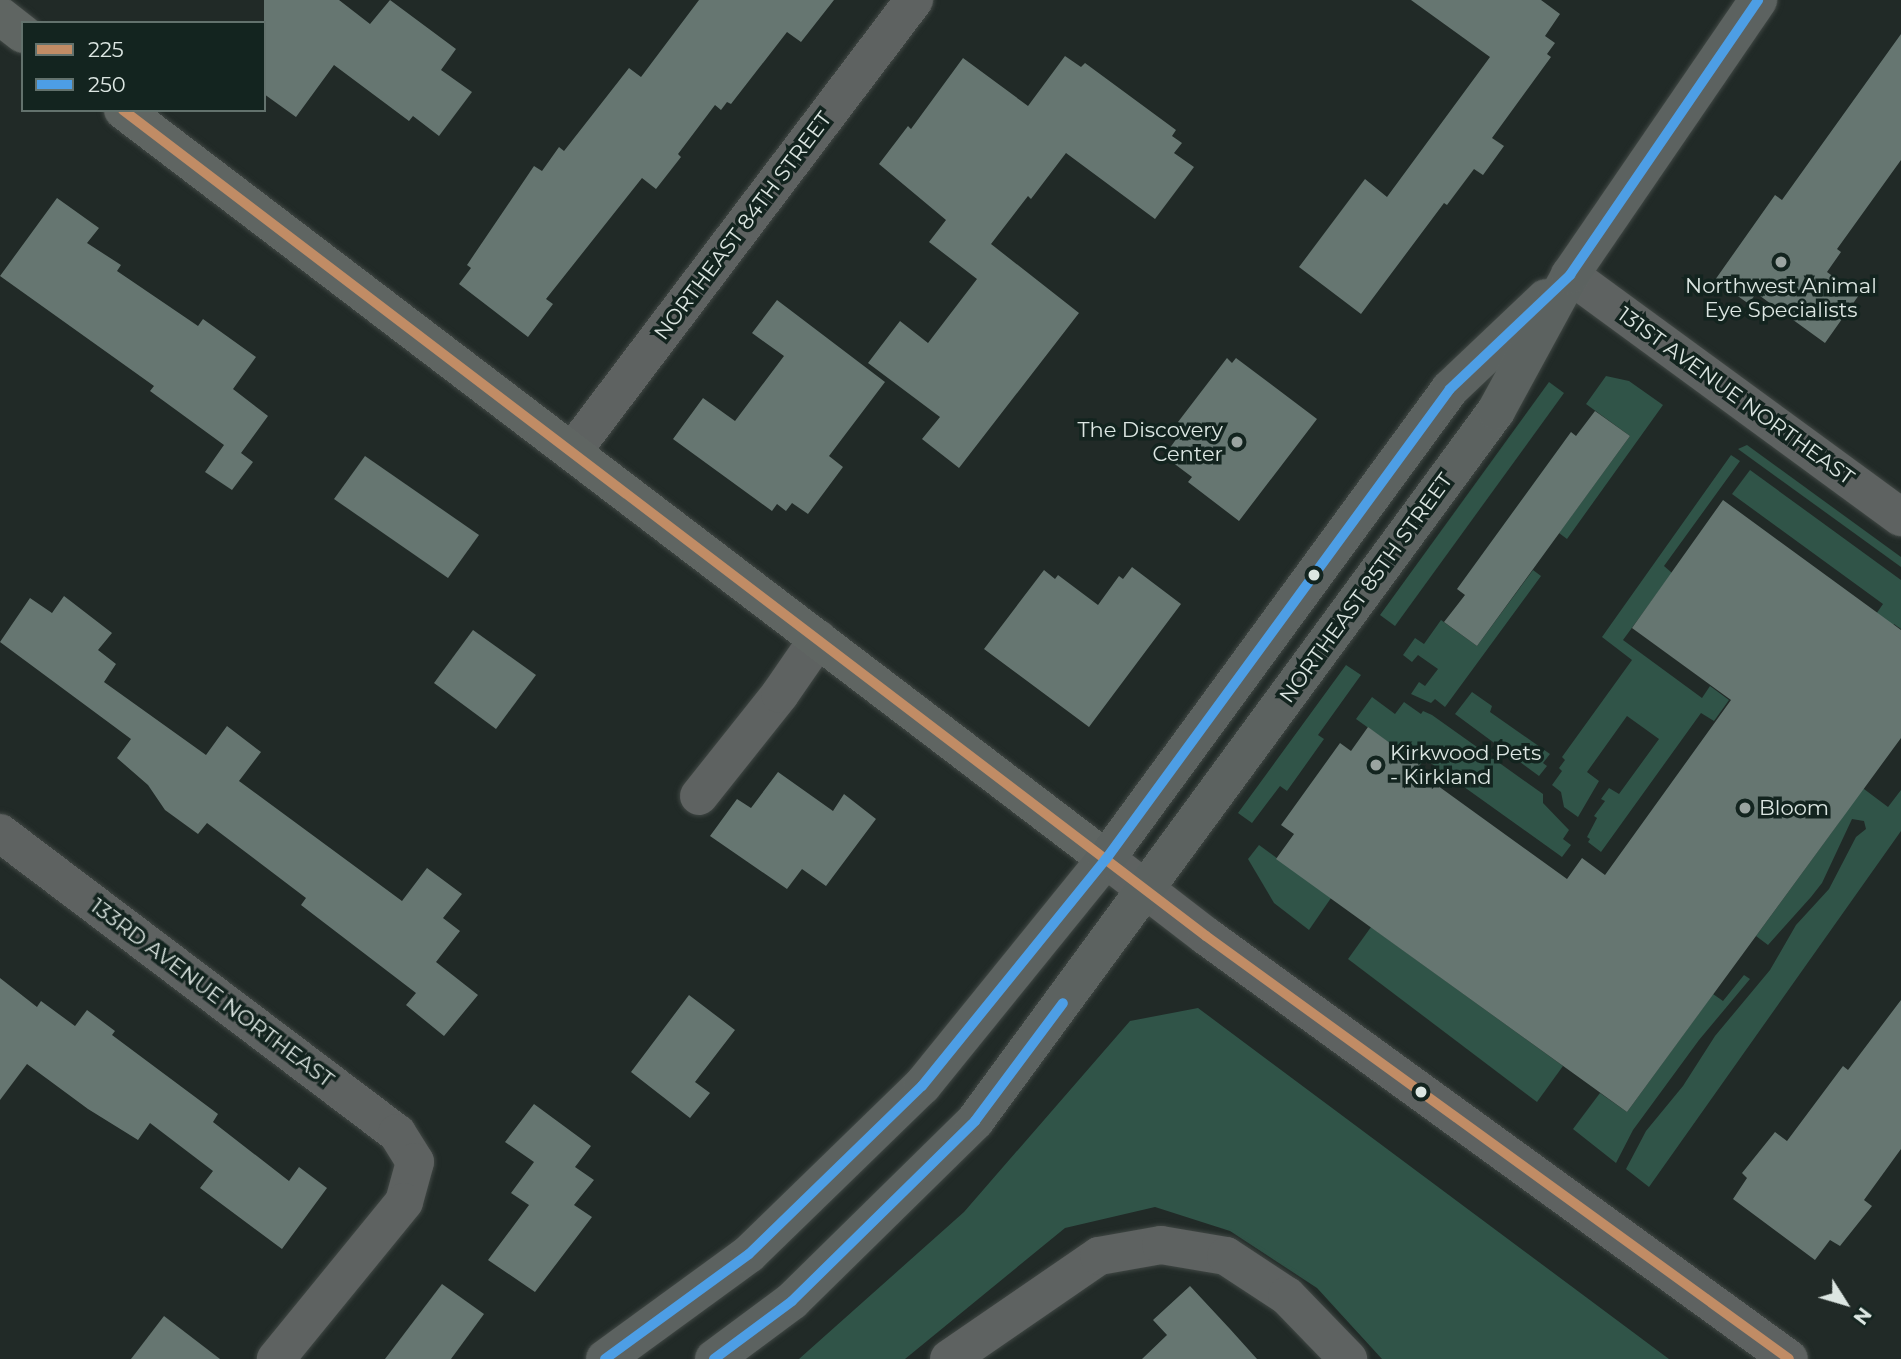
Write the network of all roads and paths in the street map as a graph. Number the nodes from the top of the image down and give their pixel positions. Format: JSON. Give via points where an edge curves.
{"nodes":[{"id":1,"x":914,"y":0,"type":"edge"},
{"id":2,"x":1758,"y":0,"type":"edge"},
{"id":3,"x":0,"y":16,"type":"edge"},
{"id":4,"x":21,"y":32,"type":"edge"},
{"id":5,"x":126,"y":112,"type":"edge"},
{"id":6,"x":1570,"y":275,"type":"junction"},
{"id":7,"x":572,"y":452,"type":"junction"},
{"id":8,"x":1901,"y":517,"type":"edge"},
{"id":9,"x":818,"y":639,"type":"junction"},
{"id":10,"x":699,"y":796,"type":"dead end"},
{"id":11,"x":0,"y":834,"type":"edge"},
{"id":12,"x":1106,"y":859,"type":"junction"},
{"id":13,"x":1146,"y":890,"type":"junction"},
{"id":14,"x":1786,"y":1358,"type":"edge"},
{"id":15,"x":276,"y":1359,"type":"edge"},
{"id":16,"x":605,"y":1359,"type":"edge"},
{"id":17,"x":714,"y":1359,"type":"edge"},
{"id":18,"x":949,"y":1359,"type":"edge"},
{"id":19,"x":1348,"y":1359,"type":"edge"}],
"edges":[{"from":1,"to":7,"type":"street","name":"NORTHEAST 84TH STREET"},
{"from":2,"to":6,"type":"main road","name":"NORTHEAST 85TH STREET"},
{"from":3,"to":4,"type":"main road"},
{"from":5,"to":7,"type":"main road"},
{"from":6,"to":8,"type":"street","name":"131ST AVENUE NORTHEAST"},
{"from":6,"to":12,"type":"main road","name":"NORTHEAST 85TH STREET","via":[[1450,389]]},
{"from":6,"to":13,"type":"main road","name":"NORTHEAST 85TH STREET","via":[[1496,411]]},
{"from":7,"to":9,"type":"main road"},
{"from":9,"to":10,"type":"street"},
{"from":9,"to":12,"type":"main road"},
{"from":11,"to":15,"type":"street","name":"133RD AVENUE NORTHEAST","via":[[397,1133],[415,1162],[404,1202]]},
{"from":12,"to":13,"type":"street"},
{"from":12,"to":16,"type":"main road","name":"NORTHEAST 85TH STREET","via":[[922,1086],[749,1254]]},
{"from":13,"to":14,"type":"street"},
{"from":13,"to":17,"type":"main road","name":"NORTHEAST 85TH STREET","via":[[975,1121],[792,1301]]},
{"from":18,"to":19,"type":"street","via":[[1099,1256],[1161,1245],[1226,1256],[1287,1296]]}]}
